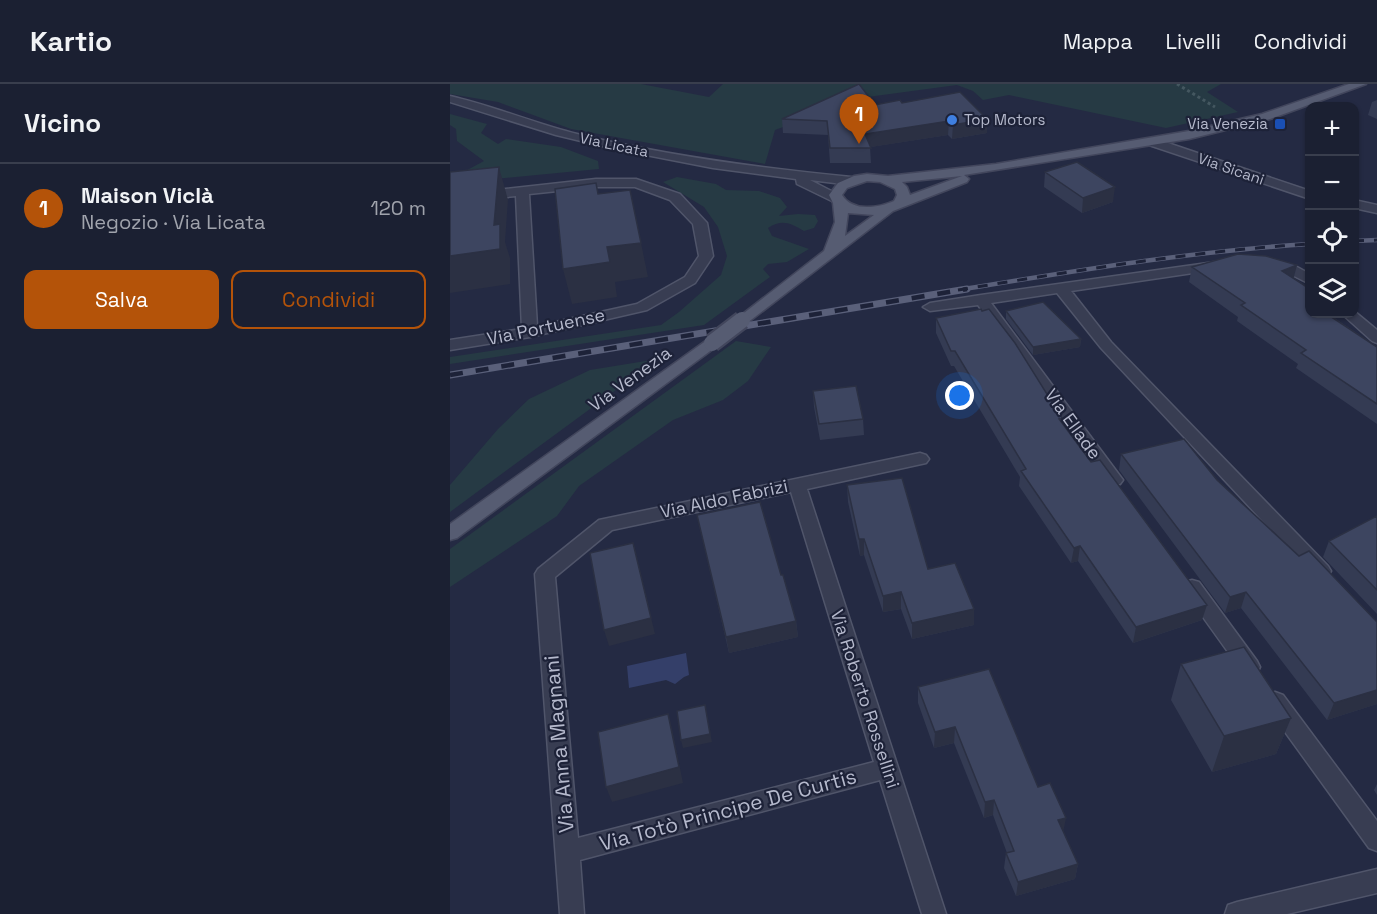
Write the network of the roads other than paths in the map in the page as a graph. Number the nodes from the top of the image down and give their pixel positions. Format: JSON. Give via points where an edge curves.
{"nodes":[{"id":1,"x":1360,"y":84,"type":"edge"},
{"id":2,"x":450,"y":99,"type":"edge"},
{"id":3,"x":1153,"y":142,"type":"junction"},
{"id":4,"x":996,"y":168,"type":"junction"},
{"id":5,"x":782,"y":174,"type":"junction"},
{"id":6,"x":888,"y":180,"type":"junction"},
{"id":7,"x":851,"y":181,"type":"junction"},
{"id":8,"x":522,"y":191,"type":"junction"},
{"id":9,"x":1305,"y":193,"type":"edge"},
{"id":10,"x":450,"y":200,"type":"edge"},
{"id":11,"x":838,"y":201,"type":"junction"},
{"id":12,"x":1359,"y":205,"type":"edge"},
{"id":13,"x":895,"y":206,"type":"junction"},
{"id":14,"x":1377,"y":209,"type":"edge"},
{"id":15,"x":830,"y":253,"type":"junction"},
{"id":16,"x":1234,"y":263,"type":"edge"},
{"id":17,"x":1256,"y":264,"type":"edge"},
{"id":18,"x":1305,"y":277,"type":"edge"},
{"id":19,"x":1061,"y":288,"type":"junction"},
{"id":20,"x":981,"y":299,"type":"junction"},
{"id":21,"x":930,"y":307,"type":"dead end"},
{"id":22,"x":1354,"y":318,"type":"edge"},
{"id":23,"x":530,"y":332,"type":"junction"},
{"id":24,"x":1377,"y":338,"type":"edge"},
{"id":25,"x":450,"y":345,"type":"edge"},
{"id":26,"x":920,"y":459,"type":"dead end"},
{"id":27,"x":797,"y":484,"type":"junction"},
{"id":28,"x":1123,"y":492,"type":"edge"},
{"id":29,"x":450,"y":533,"type":"edge"},
{"id":30,"x":1179,"y":570,"type":"edge"},
{"id":31,"x":545,"y":574,"type":"joint"},
{"id":32,"x":1336,"y":587,"type":"edge"},
{"id":33,"x":887,"y":768,"type":"junction"},
{"id":34,"x":1377,"y":840,"type":"edge"},
{"id":35,"x":568,"y":852,"type":"junction"},
{"id":36,"x":1377,"y":881,"type":"edge"},
{"id":37,"x":572,"y":914,"type":"edge"},
{"id":38,"x":934,"y":914,"type":"edge"},
{"id":39,"x":1237,"y":914,"type":"edge"}],
"edges":[{"from":1,"to":3,"type":"main road","via":[[1266,117]]},
{"from":2,"to":5,"type":"street","name":"Via Licata","via":[[575,137]]},
{"from":3,"to":4,"type":"main road"},
{"from":3,"to":9,"type":"street","name":"Via Sicani"},
{"from":4,"to":6,"type":"main road"},
{"from":4,"to":13,"type":"main road"},
{"from":5,"to":7,"type":"street"},
{"from":5,"to":11,"type":"street","via":[[808,183]]},
{"from":6,"to":7,"type":"main road","via":[[871,177]]},
{"from":6,"to":13,"type":"main road","via":[[905,192]]},
{"from":7,"to":11,"type":"main road","via":[[838,189]]},
{"from":8,"to":10,"type":"street","name":"Via Portuense"},
{"from":8,"to":23,"type":"street"},
{"from":8,"to":23,"type":"street","name":"Via Portuense","via":[[636,183],[675,196],[700,223],[706,256],[690,280],[642,307]]},
{"from":11,"to":13,"type":"main road","via":[[862,212]]},
{"from":11,"to":15,"type":"main road","via":[[843,219],[841,233]]},
{"from":12,"to":14,"type":"street"},
{"from":13,"to":15,"type":"main road","name":"Via Venezia"},
{"from":15,"to":29,"type":"main road","name":"Via Venezia","bridge":true,"via":[[712,344]]},
{"from":16,"to":19,"type":"street"},
{"from":17,"to":18,"type":"street","via":[[1292,270]]},
{"from":19,"to":20,"type":"street"},
{"from":19,"to":32,"type":"street","via":[[1106,345]]},
{"from":20,"to":21,"type":"street"},
{"from":20,"to":28,"type":"street","name":"Via Ellade"},
{"from":22,"to":24,"type":"street"},
{"from":23,"to":25,"type":"street","name":"Via Portuense"},
{"from":26,"to":27,"type":"street","name":"Via Aldo Fabrizi"},
{"from":27,"to":31,"type":"street","name":"Via Aldo Fabrizi","via":[[606,525]]},
{"from":27,"to":33,"type":"street","name":"Via Roberto Rossellini"},
{"from":30,"to":34,"type":"street"},
{"from":31,"to":35,"type":"street","name":"Via Anna Magnani"},
{"from":33,"to":35,"type":"street","name":"Via Totò Principe De Curtis"},
{"from":33,"to":38,"type":"street","name":"Via Roberto Rossellini"},
{"from":35,"to":37,"type":"street","name":"Via Anna Magnani"},
{"from":36,"to":39,"type":"street"}]}
